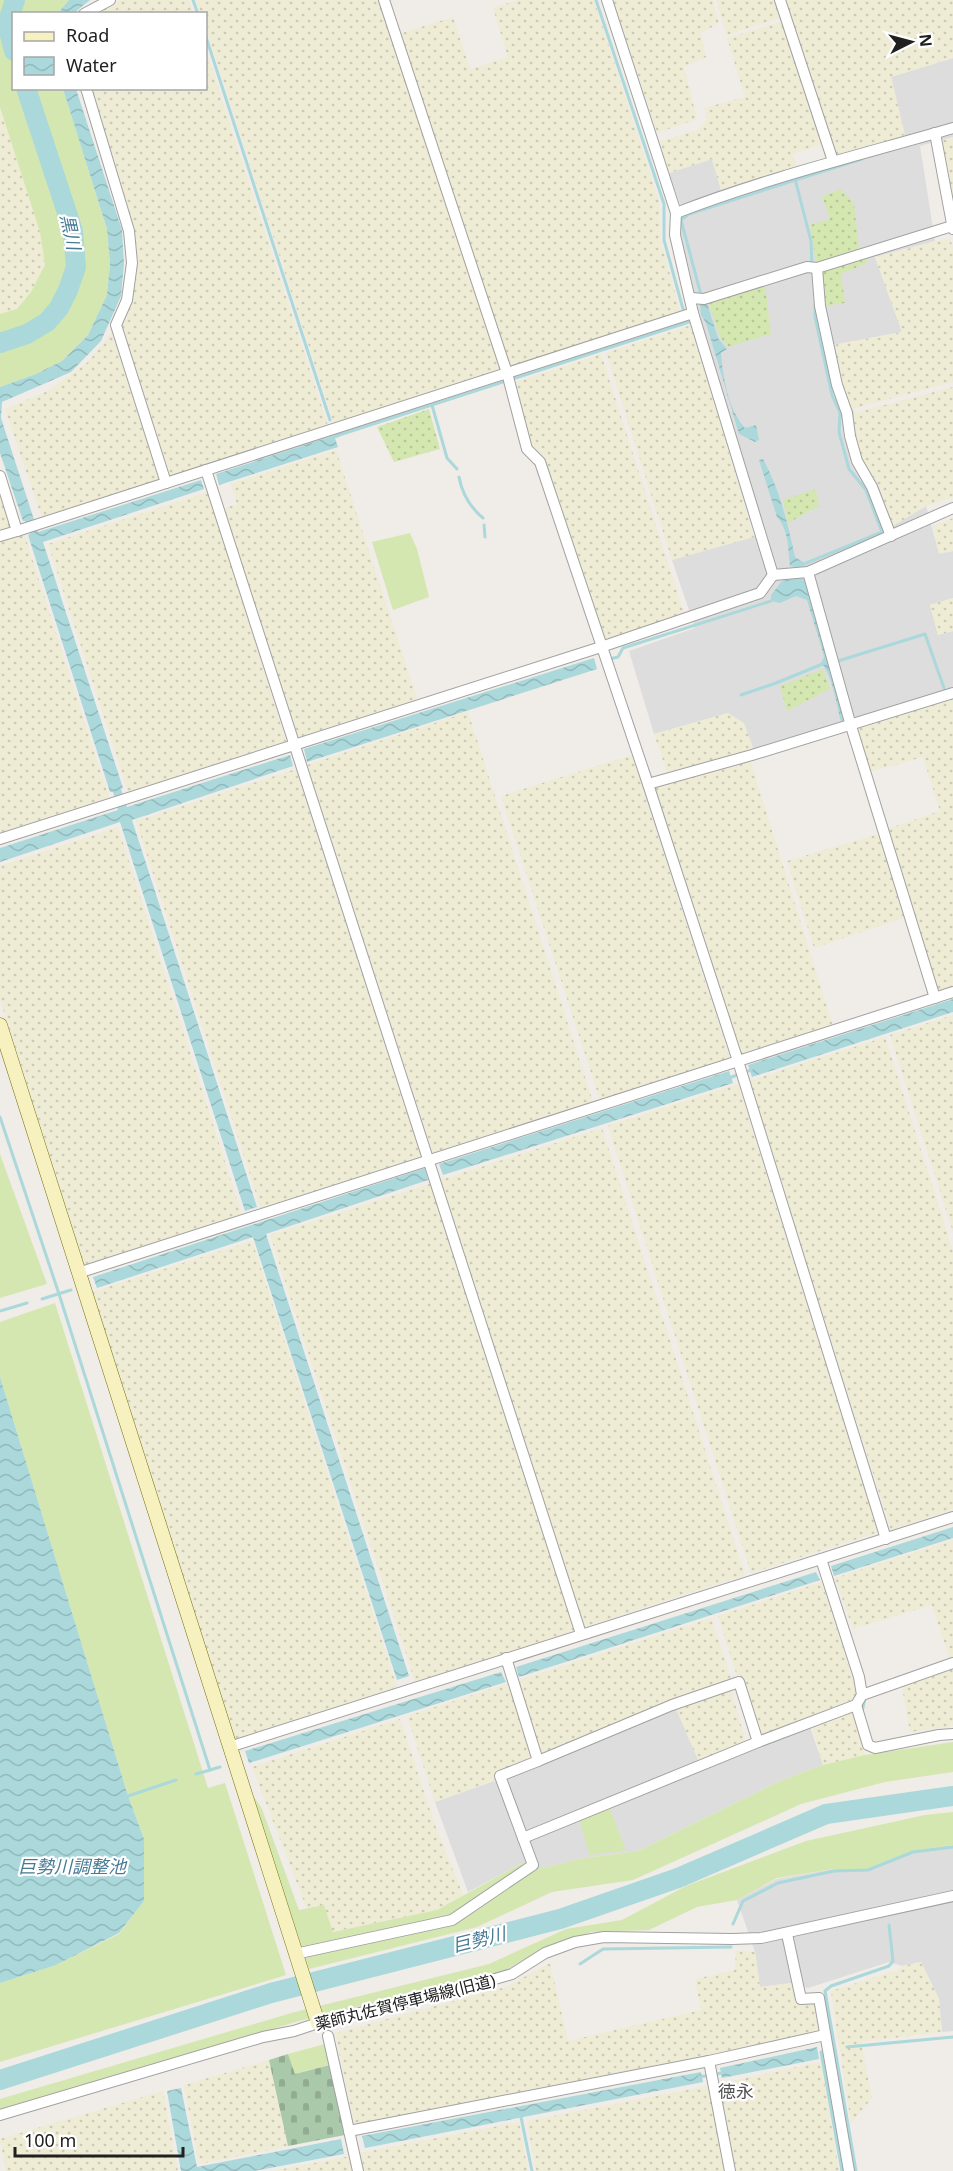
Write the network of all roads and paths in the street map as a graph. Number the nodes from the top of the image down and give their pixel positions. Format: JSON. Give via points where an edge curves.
{"nodes":[{"id":1,"x":110,"y":0,"type":"edge"},
{"id":2,"x":384,"y":0,"type":"edge"},
{"id":3,"x":607,"y":0,"type":"edge"},
{"id":4,"x":780,"y":0,"type":"edge"},
{"id":5,"x":88,"y":12,"type":"edge"},
{"id":6,"x":87,"y":90,"type":"edge"},
{"id":7,"x":953,"y":128,"type":"edge"},
{"id":8,"x":936,"y":137,"type":"junction"},
{"id":9,"x":833,"y":161,"type":"junction"},
{"id":10,"x":676,"y":213,"type":"junction"},
{"id":11,"x":952,"y":227,"type":"edge"},
{"id":12,"x":812,"y":268,"type":"junction"},
{"id":13,"x":698,"y":299,"type":"junction"},
{"id":14,"x":693,"y":313,"type":"junction"},
{"id":15,"x":507,"y":372,"type":"junction"},
{"id":16,"x":0,"y":476,"type":"edge"},
{"id":17,"x":208,"y":478,"type":"junction"},
{"id":18,"x":166,"y":483,"type":"junction"},
{"id":19,"x":953,"y":508,"type":"edge"},
{"id":20,"x":21,"y":530,"type":"junction"},
{"id":21,"x":0,"y":536,"type":"edge"},
{"id":22,"x":891,"y":536,"type":"junction"},
{"id":23,"x":807,"y":572,"type":"junction"},
{"id":24,"x":773,"y":575,"type":"junction"},
{"id":25,"x":604,"y":656,"type":"junction"},
{"id":26,"x":953,"y":693,"type":"edge"},
{"id":27,"x":851,"y":726,"type":"junction"},
{"id":28,"x":296,"y":754,"type":"junction"},
{"id":29,"x":648,"y":784,"type":"junction"},
{"id":30,"x":0,"y":839,"type":"edge"},
{"id":31,"x":953,"y":992,"type":"edge"},
{"id":32,"x":935,"y":998,"type":"junction"},
{"id":33,"x":0,"y":1025,"type":"edge"},
{"id":34,"x":740,"y":1070,"type":"junction"},
{"id":35,"x":432,"y":1168,"type":"junction"},
{"id":36,"x":78,"y":1273,"type":"junction"},
{"id":37,"x":953,"y":1517,"type":"edge"},
{"id":38,"x":886,"y":1539,"type":"junction"},
{"id":39,"x":821,"y":1559,"type":"junction"},
{"id":40,"x":581,"y":1634,"type":"junction"},
{"id":41,"x":506,"y":1658,"type":"junction"},
{"id":42,"x":953,"y":1663,"type":"edge"},
{"id":43,"x":861,"y":1695,"type":"junction"},
{"id":44,"x":856,"y":1706,"type":"junction"},
{"id":45,"x":953,"y":1734,"type":"edge"},
{"id":46,"x":758,"y":1742,"type":"junction"},
{"id":47,"x":229,"y":1747,"type":"junction"},
{"id":48,"x":538,"y":1761,"type":"junction"},
{"id":49,"x":523,"y":1838,"type":"junction"},
{"id":50,"x":953,"y":1896,"type":"edge"},
{"id":51,"x":788,"y":1934,"type":"junction"},
{"id":52,"x":295,"y":1954,"type":"junction"},
{"id":53,"x":318,"y":2023,"type":"junction"},
{"id":54,"x":825,"y":2035,"type":"junction"},
{"id":55,"x":328,"y":2036,"type":"dead end"},
{"id":56,"x":710,"y":2070,"type":"junction"},
{"id":57,"x":0,"y":2115,"type":"edge"},
{"id":58,"x":349,"y":2131,"type":"junction"},
{"id":59,"x":358,"y":2171,"type":"edge"},
{"id":60,"x":730,"y":2171,"type":"edge"},
{"id":61,"x":849,"y":2171,"type":"edge"}],
"edges":[{"from":1,"to":5,"type":"street"},
{"from":2,"to":15,"type":"street"},
{"from":3,"to":10,"type":"street"},
{"from":4,"to":9,"type":"street"},
{"from":6,"to":18,"type":"street","via":[[129,231],[132,263],[127,300],[116,325]]},
{"from":7,"to":8,"type":"street"},
{"from":8,"to":9,"type":"street"},
{"from":8,"to":11,"type":"street"},
{"from":9,"to":10,"type":"street"},
{"from":10,"to":13,"type":"street","via":[[675,235]]},
{"from":11,"to":12,"type":"street"},
{"from":12,"to":13,"type":"street"},
{"from":12,"to":22,"type":"street","via":[[857,461]]},
{"from":13,"to":14,"type":"street"},
{"from":14,"to":15,"type":"street"},
{"from":14,"to":24,"type":"street"},
{"from":15,"to":17,"type":"street"},
{"from":15,"to":25,"type":"street","via":[[527,449],[540,462]]},
{"from":16,"to":20,"type":"street"},
{"from":17,"to":18,"type":"street"},
{"from":17,"to":28,"type":"street"},
{"from":18,"to":20,"type":"street"},
{"from":19,"to":22,"type":"street"},
{"from":20,"to":21,"type":"street"},
{"from":22,"to":23,"type":"street"},
{"from":23,"to":24,"type":"street"},
{"from":23,"to":27,"type":"street"},
{"from":24,"to":25,"type":"street","via":[[760,594]]},
{"from":25,"to":28,"type":"street"},
{"from":25,"to":29,"type":"street"},
{"from":26,"to":27,"type":"street"},
{"from":27,"to":29,"type":"street"},
{"from":27,"to":32,"type":"street"},
{"from":28,"to":30,"type":"street","via":[[126,797]]},
{"from":28,"to":35,"type":"street"},
{"from":29,"to":34,"type":"street"},
{"from":31,"to":32,"type":"street"},
{"from":32,"to":34,"type":"street"},
{"from":33,"to":36,"type":"street"},
{"from":34,"to":35,"type":"street"},
{"from":34,"to":38,"type":"street"},
{"from":35,"to":36,"type":"street","via":[[253,1216]]},
{"from":35,"to":40,"type":"street"},
{"from":36,"to":47,"type":"street"},
{"from":37,"to":38,"type":"street"},
{"from":38,"to":39,"type":"street"},
{"from":39,"to":40,"type":"street"},
{"from":39,"to":43,"type":"street","via":[[860,1677]]},
{"from":40,"to":41,"type":"street"},
{"from":41,"to":47,"type":"street"},
{"from":41,"to":48,"type":"street"},
{"from":42,"to":43,"type":"street"},
{"from":43,"to":44,"type":"street"},
{"from":44,"to":45,"type":"street","via":[[868,1745],[875,1748]]},
{"from":44,"to":46,"type":"street"},
{"from":46,"to":48,"type":"street","via":[[739,1682],[672,1705]]},
{"from":46,"to":49,"type":"street"},
{"from":47,"to":52,"type":"street"},
{"from":48,"to":49,"type":"street","via":[[500,1776]]},
{"from":49,"to":52,"type":"street","via":[[533,1865],[452,1920]]},
{"from":50,"to":51,"type":"street","name":"薬師丸佐賀停車場線(旧道)"},
{"from":51,"to":53,"type":"street","name":"薬師丸佐賀停車場線(旧道)","via":[[732,1940],[604,1937],[575,1942],[545,1953],[512,1974]]},
{"from":51,"to":54,"type":"street","via":[[801,1999],[819,1998]]},
{"from":52,"to":53,"type":"street"},
{"from":53,"to":57,"type":"street","name":"薬師丸佐賀停車場線(旧道)"},
{"from":54,"to":56,"type":"street"},
{"from":54,"to":61,"type":"street"},
{"from":55,"to":58,"type":"street"},
{"from":56,"to":58,"type":"street"},
{"from":56,"to":60,"type":"street"},
{"from":58,"to":59,"type":"street"}]}
